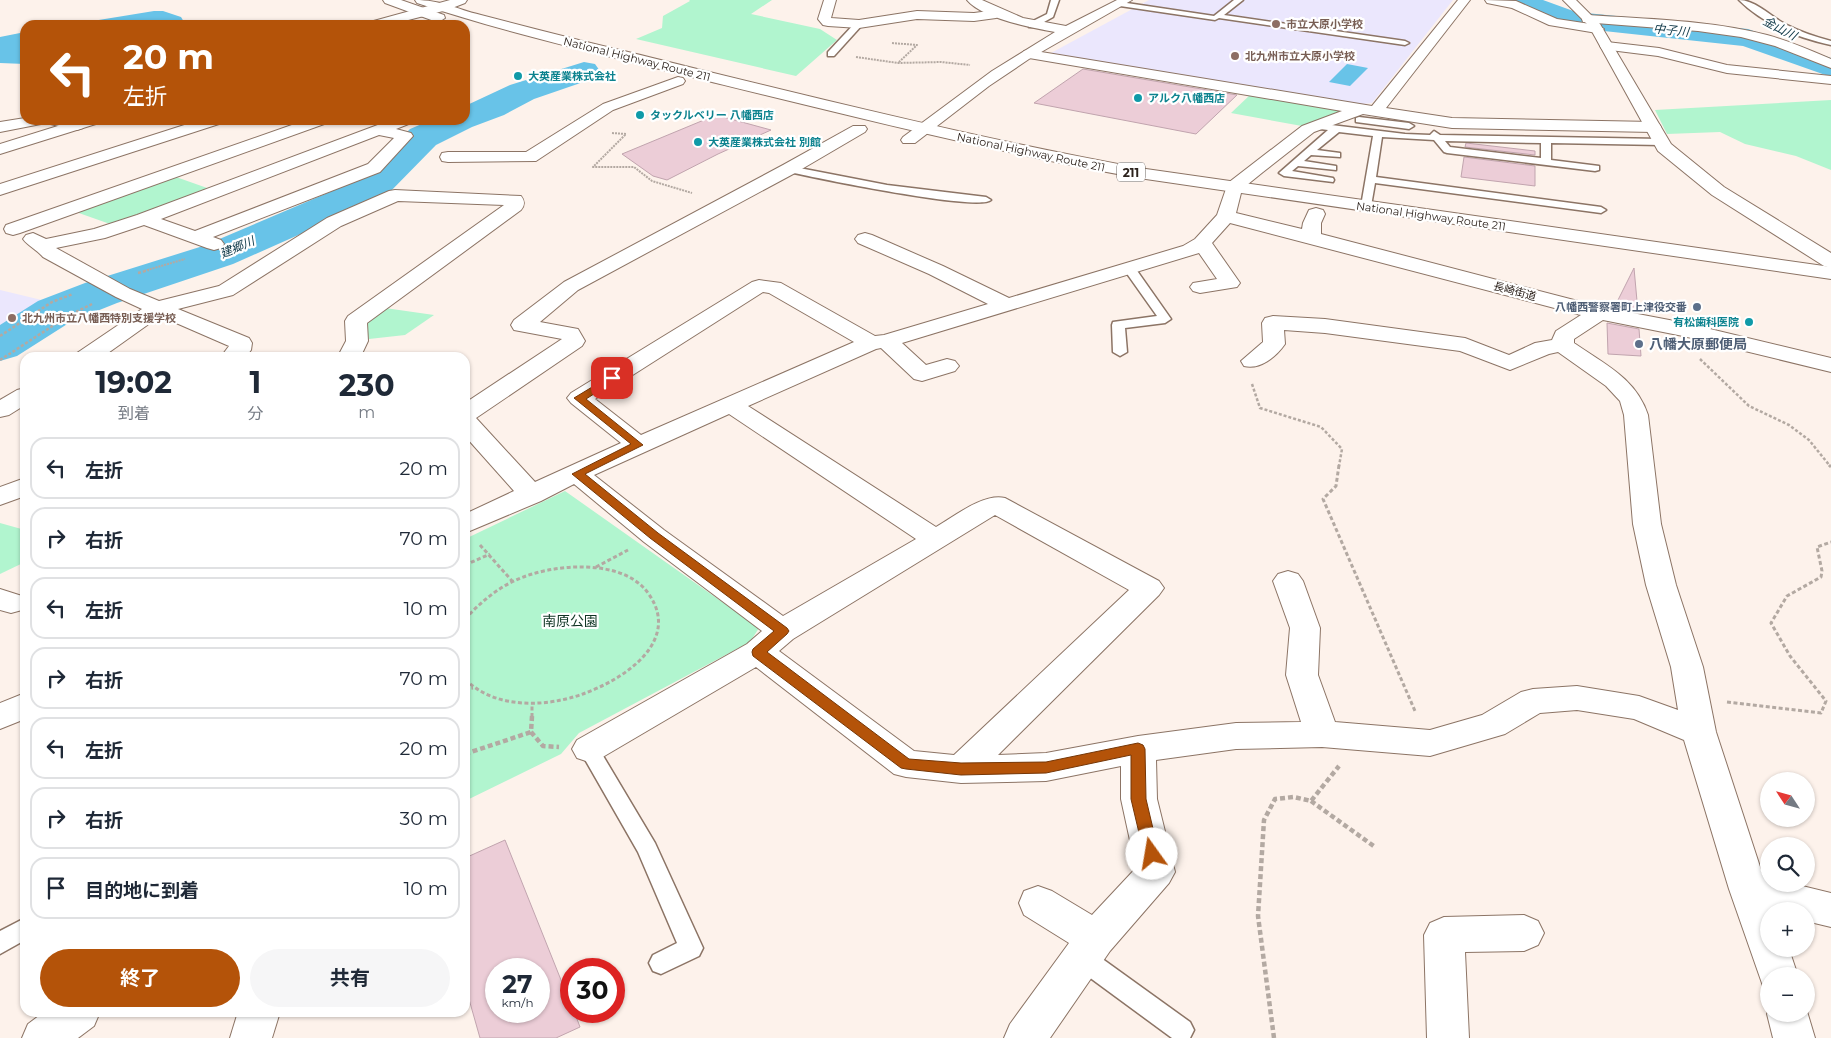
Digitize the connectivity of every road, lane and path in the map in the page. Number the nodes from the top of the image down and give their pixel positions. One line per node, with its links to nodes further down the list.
1 (389, 0): 13 (main road, National Highway Route 211 / 211)
2 (461, 0): 13 (main road)
3 (830, 0): 19 (main road)
4 (973, 0): 14 (main road)
5 (1055, 0): 21 (lane)
6 (1239, 0): 15 (lane)
7 (1464, 0): 38 (main road)
8 (1492, 0): 20 (main road)
9 (1525, 0): 12 (main road)
10 (1744, 0): 26 (lane)
11 (1123, 2): 15 (lane); 23 (main road)
12 (1573, 4): 20 (main road)
13 (428, 9): 16 (main road); 17 (main road); 18 (main road, National Highway Route 211 / 211); 49 (main road, National Highway Route 211 / 211)
14 (996, 14): 19 (main road); 21 (main road)
15 (1218, 16): 25 (lane)
16 (392, 20)
17 (409, 20)
18 (453, 20)
19 (859, 24): 29 (lane)
20 (1593, 24): 27 (main road); 34 (main road); 35 (main road)
21 (1032, 25): 23 (main road)
22 (470, 27): 37 (main road, National Highway Route 211 / 211)
23 (1067, 30): 30 (main road)
24 (892, 43): 33 (path)
25 (1405, 43)
26 (1831, 43)
27 (1607, 46): 36 (main road); 46 (main road)
28 (863, 52): 31 (path)
29 (831, 54): 31 (path)
30 (1029, 54): 38 (main road); 49 (main road)
31 (857, 57): 33 (path)
32 (977, 60): 33 (path)
33 (898, 63)
34 (1831, 64)
35 (1831, 73)
36 (1831, 80)
37 (678, 81): 47 (main road, National Highway Route 211 / 211); 62 (main road)
38 (1365, 114): 46 (main road); 50 (main road); 53 (lane)
39 (20, 124): 45 (main road)
40 (51, 125): 54 (main road)
41 (56, 125): 59 (main road)
42 (201, 125): 70 (main road)
43 (306, 125): 78 (main road)
44 (391, 125): 48 (main road)
45 (0, 127)
46 (1652, 127): 57 (main road)
47 (859, 129): 55 (main road, National Highway Route 211 / 211); 67 (main road)
48 (377, 130): 77 (main road); 77 (main road)
49 (926, 130): 55 (main road); 72 (main road, National Highway Route 211 / 211)
50 (1324, 132): 52 (lane); 58 (lane); 60 (lane); 72 (main road)
51 (608, 133): 73 (path)
52 (1378, 134): 53 (lane); 68 (lane)
53 (1437, 138): 56 (lane); 63 (lane)
54 (0, 140)
55 (909, 140): 72 (main road, National Highway Route 211 / 211)
56 (1546, 140): 57 (lane); 63 (lane)
57 (1661, 142): 83 (main road)
58 (1338, 144)
59 (0, 149)
60 (1309, 152): 61 (lane); 64 (lane)
61 (1336, 155)
62 (448, 157)
63 (1546, 162): 66 (lane)
64 (1296, 163): 65 (lane); 69 (lane)
65 (1332, 168)
66 (1595, 168)
67 (788, 169): 71 (lane); 73 (main road)
68 (1370, 179): 74 (lane); 75 (lane)
69 (1329, 180)
70 (0, 190)
71 (986, 200)
72 (1230, 202): 74 (main road, National Highway Route 211 / 211); 76 (main road, National Highway Route 211 / 211); 79 (main road, 長崎街道); 81 (main road)
73 (726, 203): 109 (main road)
74 (1366, 206): 85 (main road, National Highway Route 211 / 211)
75 (1601, 210)
76 (1316, 214): 79 (main road); 88 (main road, National Highway Route 211 / 211)
77 (144, 219): 82 (main road)
78 (6, 226): 82 (main road)
79 (1311, 237): 91 (main road, 長崎街道)
80 (866, 239): 89 (main road)
81 (1202, 243): 84 (main road); 87 (main road)
82 (43, 245): 86 (main road)
83 (1831, 262)
84 (1129, 268): 89 (main road); 99 (lane)
85 (1831, 273)
86 (114, 288): 90 (main road); 93 (path); 100 (path)
87 (1200, 288)
88 (1831, 288)
89 (1005, 304): 94 (main road)
90 (159, 307): 96 (main road); 97 (main road); 98 (main road)
91 (1599, 313): 92 (main road, 長崎街道); 95 (main road)
92 (1685, 330): 102 (main road, 長崎街道); 112 (path)
93 (0, 336)
94 (878, 342): 104 (main road); 107 (main road); 111 (main road)
95 (1562, 346): 101 (main road); 131 (main road)
96 (95, 352)
97 (238, 352)
98 (351, 352)
99 (1120, 352)
100 (0, 360)
101 (1252, 360): 137 (path)
102 (1831, 365)
103 (947, 366): 104 (main road)
104 (922, 374): 105 (main road)
105 (899, 383)
106 (20, 398): 108 (main road)
107 (731, 405): 111 (main road); 118 (main road)
108 (0, 410)
109 (470, 411)
110 (470, 427): 115 (main road)
111 (638, 445): 113 (main road)
112 (1831, 467)
113 (577, 474): 115 (main road); 126 (main road)
114 (20, 488): 116 (main road)
115 (532, 495): 117 (main road)
116 (0, 497)
117 (470, 522)
118 (935, 538): 126 (main road); 141 (main road)
119 (478, 542): 121 (path)
120 (1831, 542): 131 (path)
121 (490, 554): 122 (path); 124 (path)
122 (470, 564)
123 (1288, 581): 135 (main road)
124 (513, 582): 125 (path); 132 (path)
125 (470, 613)
126 (782, 631): 127 (main road)
127 (758, 652): 138 (main road); 141 (main road)
128 (470, 685): 130 (path)
129 (470, 688): 130 (path)
130 (473, 688): 132 (path)
131 (1692, 697): 134 (main road)
132 (532, 704): 133 (path)
133 (531, 732): 138 (path); 140 (path)
134 (1698, 732): 137 (main road); 144 (main road)
135 (1322, 734): 136 (main road); 139 (main road)
136 (1362, 737): 137 (main road); 142 (path)
137 (1430, 743)
138 (589, 749): 152 (lane)
139 (1138, 749): 141 (main road); 151 (main road)
140 (470, 752)
141 (961, 769)
142 (1311, 801): 143 (path); 160 (path)
143 (1375, 847)
144 (1748, 889): 146 (main road); 147 (main road)
145 (1038, 903): 151 (main road)
146 (1831, 910)
147 (1760, 923)
148 (20, 931): 150 (lane)
149 (1524, 933): 161 (main road)
150 (0, 944)
151 (1089, 948): 156 (lane); 159 (main road)
152 (660, 963)
153 (72, 1017): 157 (main road)
154 (257, 1017): 158 (main road)
155 (1790, 1022): 162 (main road)
156 (1181, 1030)
157 (43, 1038)
158 (251, 1038)
159 (1025, 1038)
160 (1274, 1038)
161 (1448, 1038)
162 (1794, 1038)

